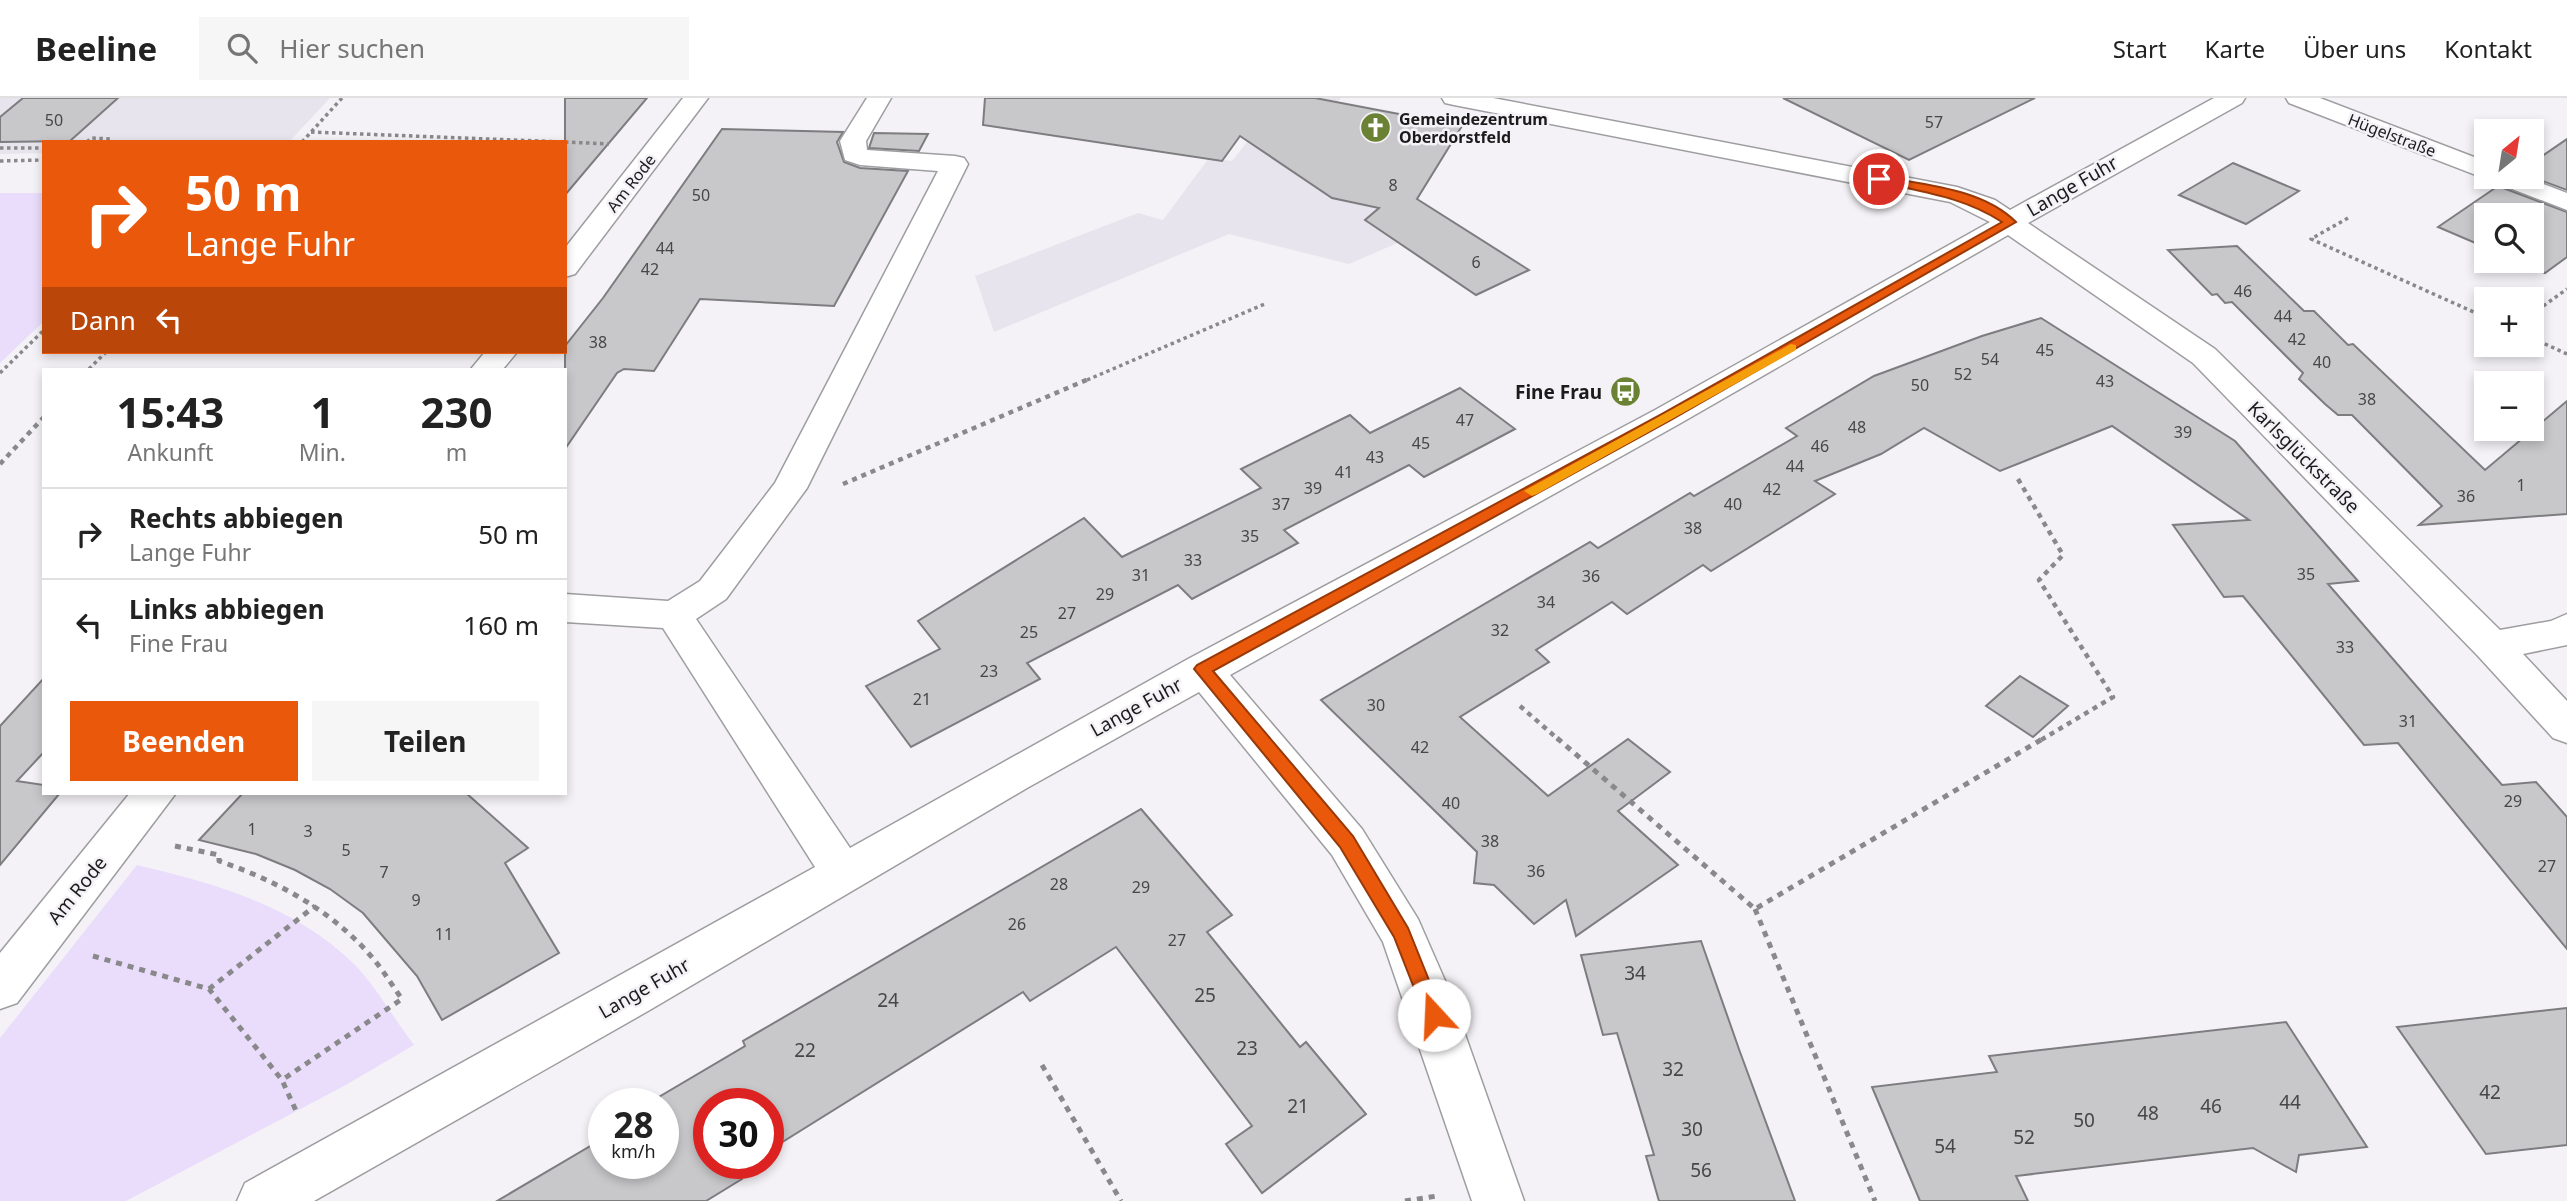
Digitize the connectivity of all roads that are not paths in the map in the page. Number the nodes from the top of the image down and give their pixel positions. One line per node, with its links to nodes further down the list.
1 (696, 98): 10 (street, Am Rode)
2 (878, 98): 14 (street)
3 (1454, 98): 9 (street)
4 (2233, 98): 9 (street, Lange Fuhr)
5 (2298, 98): 6 (street, Hügelstraße)
6 (2474, 166)
7 (2533, 189): 8 (street)
8 (2567, 202)
9 (2010, 222): 16 (street, Karlsglückstraße); 17 (street, Lange Fuhr)
10 (567, 265)
11 (499, 354): 12 (street)
12 (488, 368)
13 (567, 608): 14 (street)
14 (674, 615): 20 (street)
15 (2567, 628): 16 (street)
16 (2492, 646): 18 (street, Karlsglückstraße)
17 (1202, 669): 20 (street, Lange Fuhr); 23 (street)
18 (2567, 727)
19 (153, 795): 21 (street, Am Rode)
20 (843, 874): 22 (street, Lange Fuhr)
21 (0, 988)
22 (263, 1201)
23 (1498, 1201)

